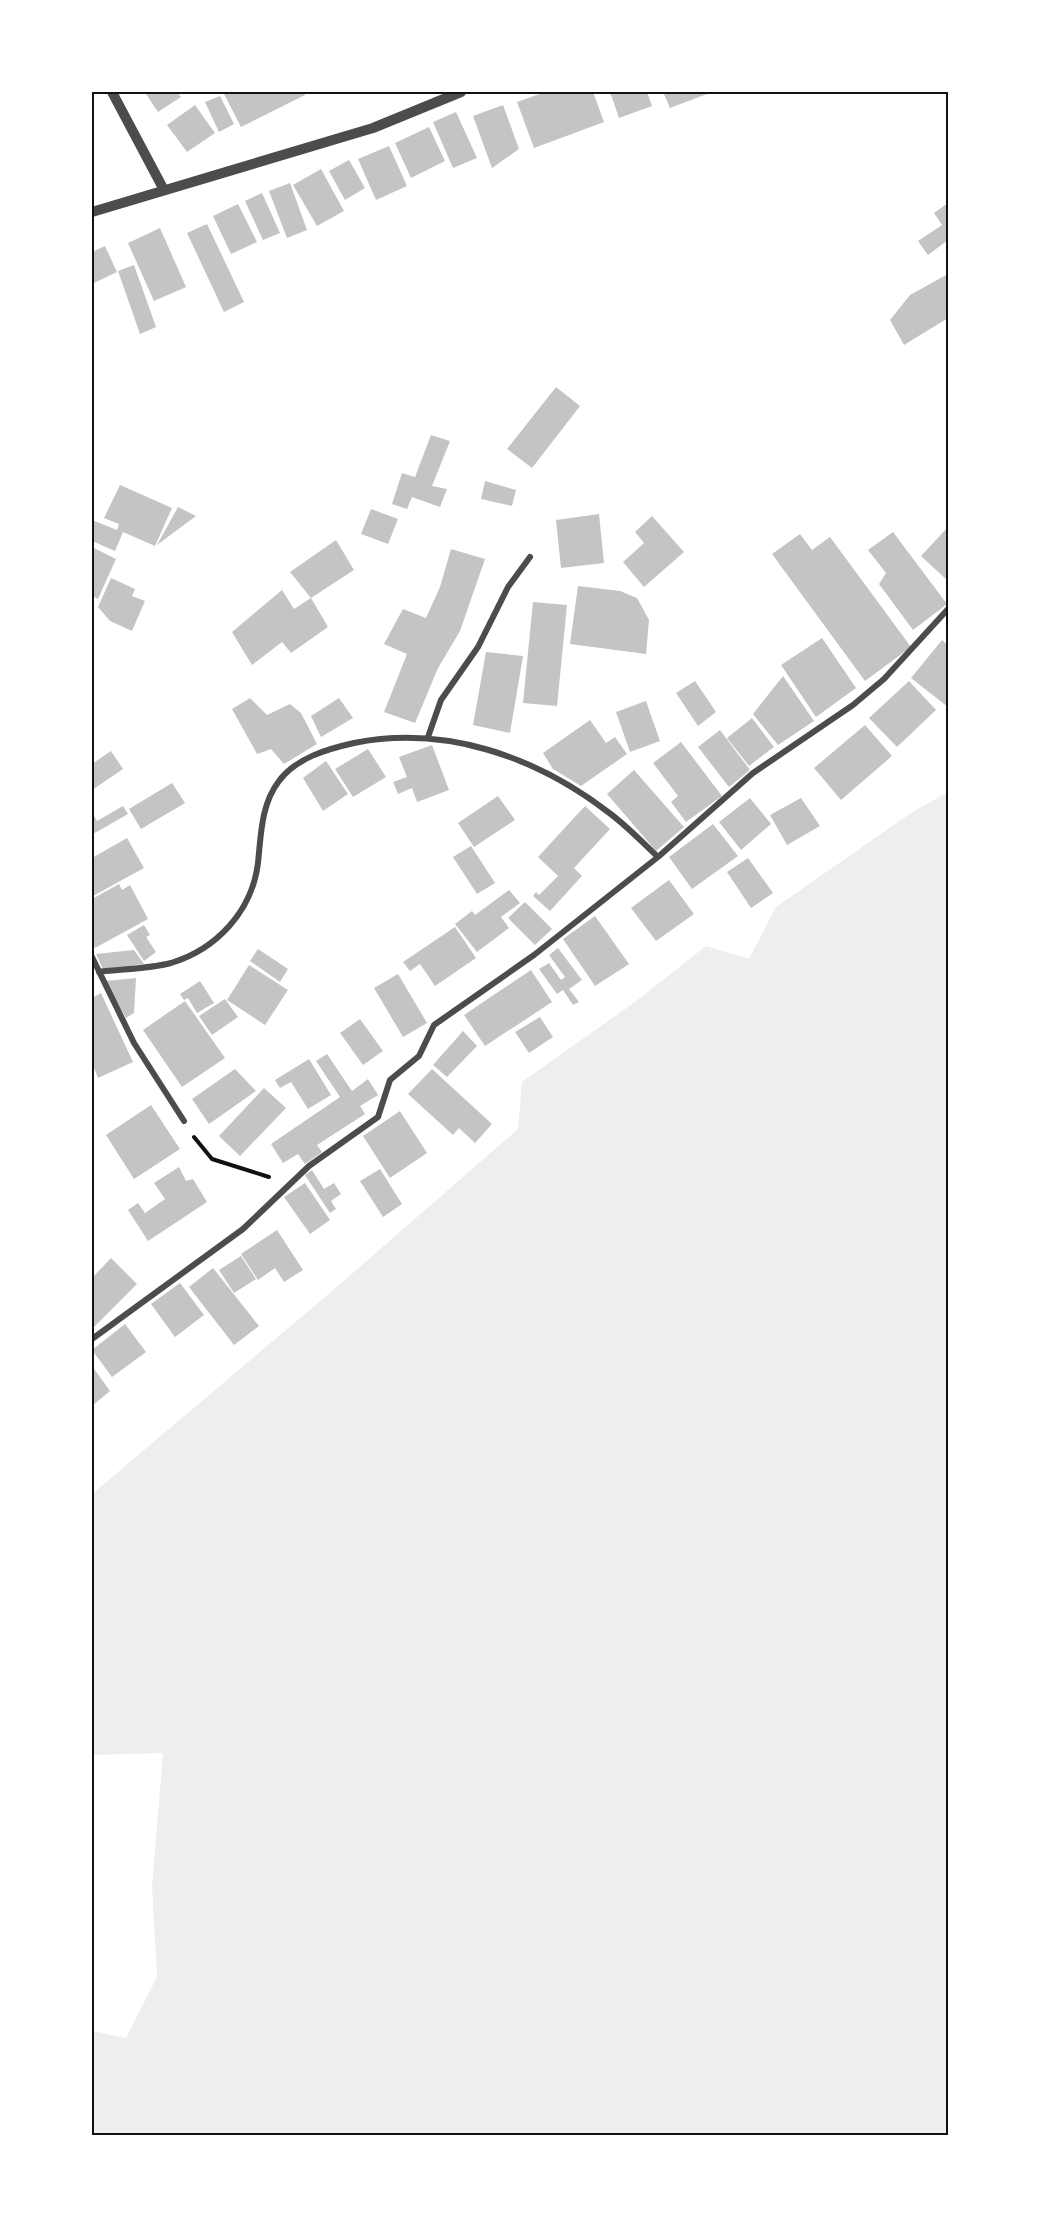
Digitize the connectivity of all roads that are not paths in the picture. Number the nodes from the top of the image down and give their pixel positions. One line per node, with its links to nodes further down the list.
1 (112, 92): 3 (street)
2 (461, 92): 3 (street)
3 (164, 189): 4 (street)
4 (92, 212)
5 (530, 557): 7 (street)
6 (948, 609): 8 (street)
7 (428, 737): 8 (street); 10 (street)
8 (658, 857): 12 (street)
9 (92, 957): 10 (street)
10 (99, 972): 11 (street)
11 (184, 1121)
12 (92, 1339)

